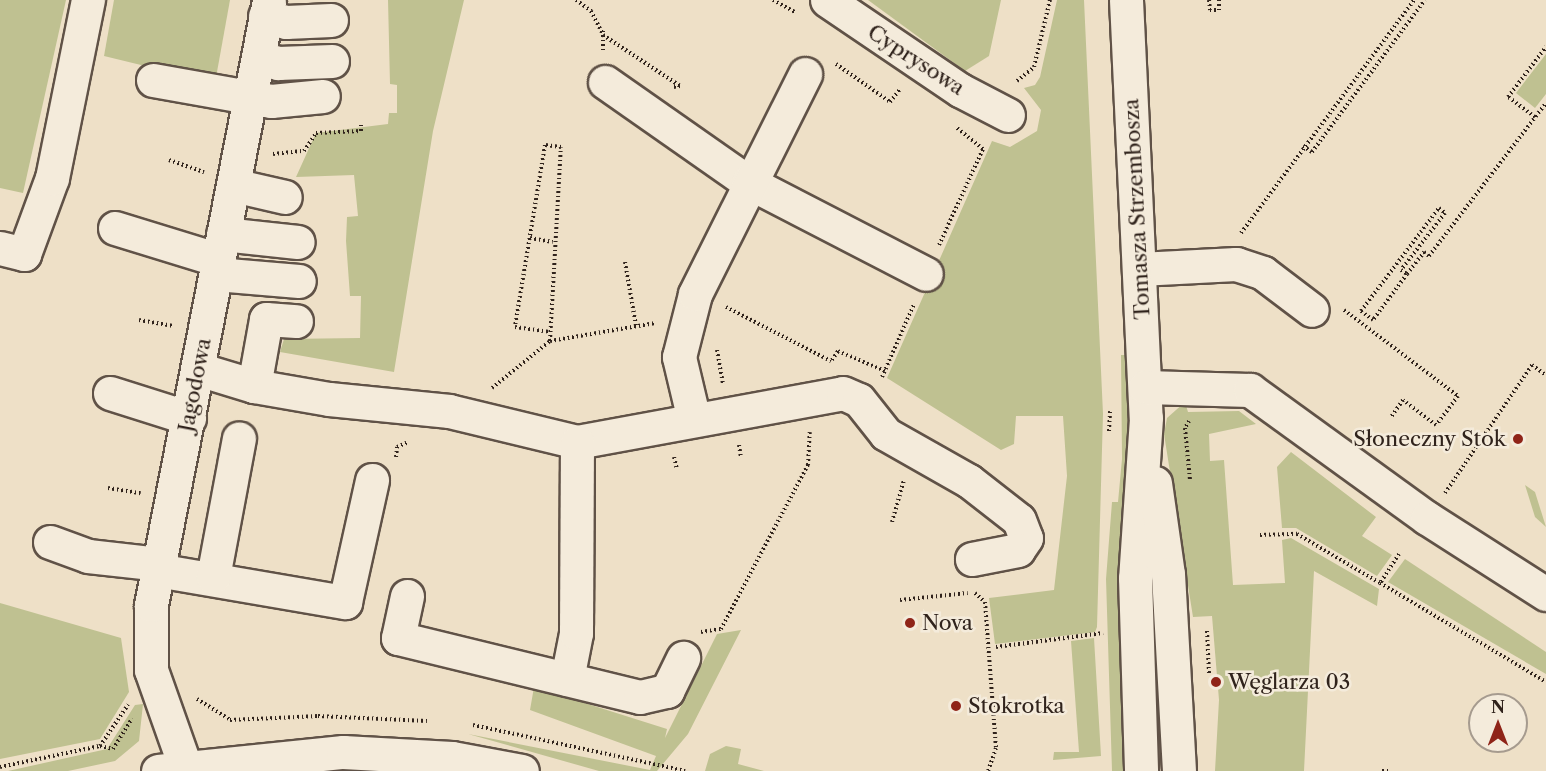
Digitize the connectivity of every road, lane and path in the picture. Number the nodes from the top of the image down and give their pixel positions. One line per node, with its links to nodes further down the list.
1 (88, 0): 40 (street)
2 (773, 0): 10 (path)
3 (1050, 0): 26 (path)
4 (1126, 0): 43 (street, Tomasza Strzembosza)
5 (1209, 0): 6 (path)
6 (1219, 0)
7 (1414, 0): 13 (path)
8 (1425, 0): 14 (path)
9 (267, 8): 11 (street); 16 (street, Jagodowa)
10 (816, 9): 26 (street, Cyprysowa)
11 (331, 20)
12 (603, 28): 21 (path)
13 (1392, 28): 14 (path); 31 (path)
14 (1400, 34): 31 (path)
15 (1546, 47): 28 (path)
16 (258, 57): 17 (street); 24 (street, Jagodowa)
17 (332, 61)
18 (805, 74): 22 (path); 33 (street)
19 (153, 80): 24 (street)
20 (891, 81): 22 (path)
21 (605, 82): 33 (street)
22 (901, 88): 23 (path)
23 (909, 94)
24 (250, 96): 25 (street); 34 (street, Jagodowa)
25 (322, 96)
26 (1007, 99)
27 (1546, 103): 28 (path)
28 (1535, 117): 45 (path)
29 (950, 123): 44 (path)
30 (361, 125): 34 (path)
31 (1303, 146): 35 (path)
32 (169, 160): 34 (path)
33 (748, 182): 44 (street); 67 (street)
34 (244, 187): 41 (street, Jagodowa)
35 (1260, 205)
36 (115, 228): 41 (street)
37 (530, 237): 39 (path); 39 (path); 54 (path)
38 (298, 242): 41 (street)
39 (553, 242): 54 (path)
40 (0, 248)
41 (219, 256): 46 (street); 57 (street, Jagodowa)
42 (625, 262): 52 (path)
43 (1139, 269): 47 (street); 65 (street, Tomasza Strzembosza)
44 (926, 274): 63 (path)
45 (1407, 274): 45 (path)
46 (299, 281)
47 (1326, 308): 69 (path)
48 (719, 313): 58 (path)
49 (140, 320): 53 (path)
50 (296, 321): 60 (street)
51 (664, 321): 52 (path)
52 (636, 326): 55 (path)
53 (176, 327)
54 (550, 332): 55 (path)
55 (550, 341): 62 (path)
56 (716, 344): 67 (path)
57 (198, 369): 60 (street); 70 (street, Jagodowa)
58 (835, 369)
59 (1546, 375): 79 (path)
60 (254, 386): 73 (street)
61 (110, 393): 70 (street)
62 (486, 393)
63 (868, 394): 64 (street); 83 (street)
64 (809, 399): 67 (street); 94 (path)
65 (1145, 403): 79 (street); 104 (street, Tomasza Strzembosza); 105 (street, Tomasza Strzembosza)
66 (1110, 407): 74 (path)
67 (692, 411): 73 (street)
68 (1194, 414): 76 (path)
69 (1391, 417)
70 (189, 418): 84 (street, Jagodowa)
71 (239, 438): 85 (street)
72 (417, 438): 75 (path)
73 (577, 442): 95 (street)
74 (1108, 444)
75 (383, 473): 85 (street)
76 (1191, 485)
77 (108, 488): 78 (path)
78 (144, 494)
79 (1427, 518): 87 (street)
80 (1260, 535): 86 (path)
81 (51, 542): 84 (street)
82 (1400, 554): 86 (path)
83 (972, 560)
84 (158, 567): 85 (street); 101 (street, Jagodowa)
85 (213, 577)
86 (1380, 583): 96 (path)
87 (1546, 594)
88 (407, 596): 95 (street)
89 (900, 600): 103 (path)
90 (1103, 633): 91 (path)
91 (1030, 643): 92 (path); 93 (path)
92 (996, 647)
93 (1031, 651)
94 (683, 658): 95 (street)
95 (567, 679)
96 (1546, 682)
97 (137, 707): 99 (path)
98 (134, 715): 99 (path)
99 (100, 746): 100 (path)
100 (0, 767)
101 (171, 769): 102 (street)
102 (522, 771)
103 (988, 771)
104 (1141, 771)
105 (1179, 771)
106 (1382, 771): 107 (path)
107 (1389, 771)

